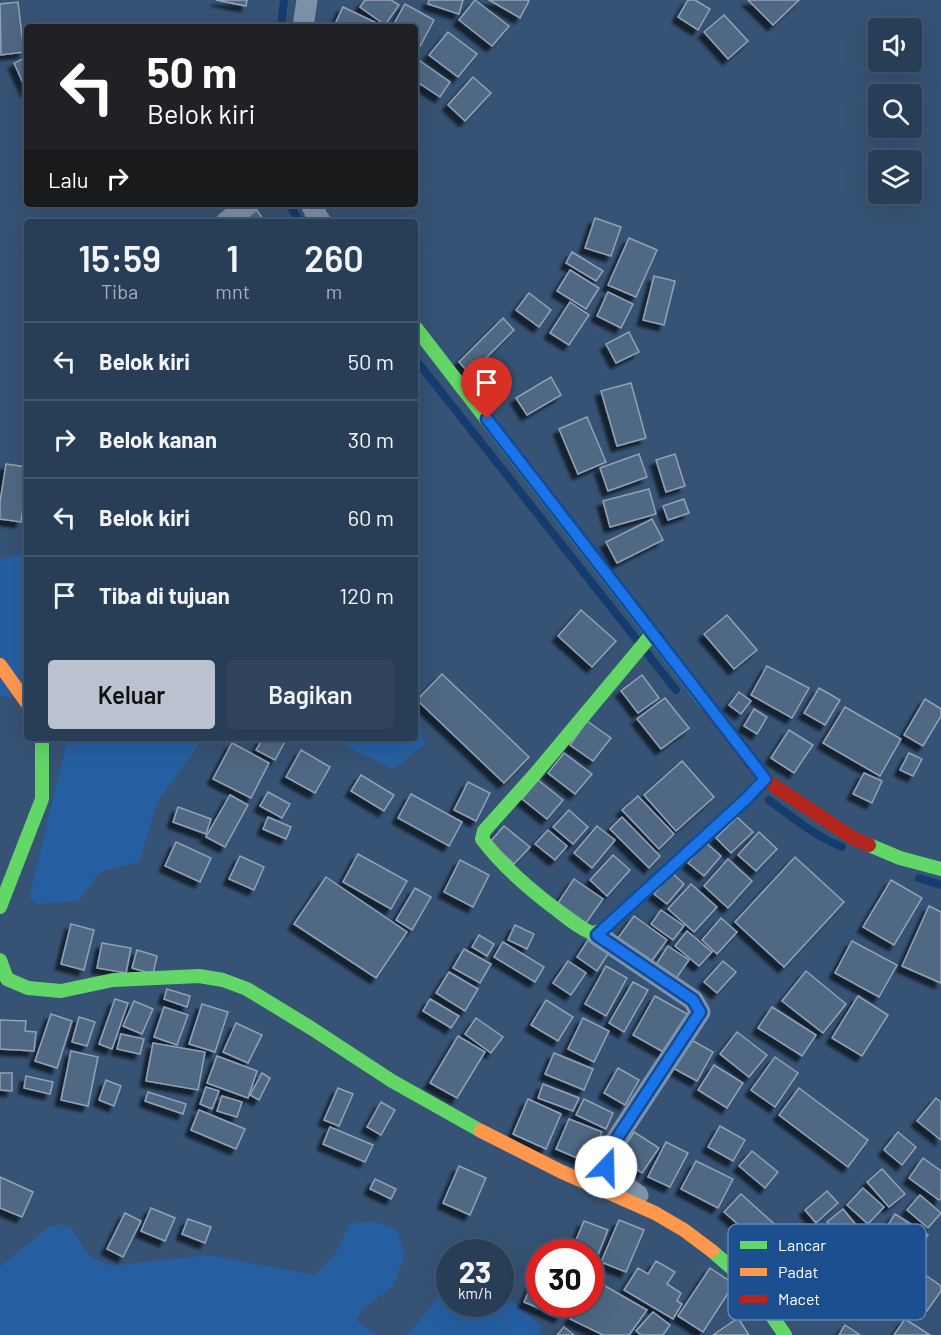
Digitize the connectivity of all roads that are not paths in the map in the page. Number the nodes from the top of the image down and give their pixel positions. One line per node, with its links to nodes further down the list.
1 (307, 0): 2 (street)
2 (303, 24)
3 (245, 207): 4 (street)
4 (230, 219)
5 (418, 331): 6 (street)
6 (648, 638): 10 (street); 13 (street)
7 (0, 665): 8 (street)
8 (24, 699)
9 (43, 741): 12 (street)
10 (762, 782): 11 (street); 13 (street)
11 (941, 869)
12 (0, 907)
13 (597, 935): 15 (street)
14 (0, 960): 15 (street)
15 (655, 1213): 16 (street)
16 (728, 1265)
17 (774, 1320): 18 (street)
18 (785, 1335)

